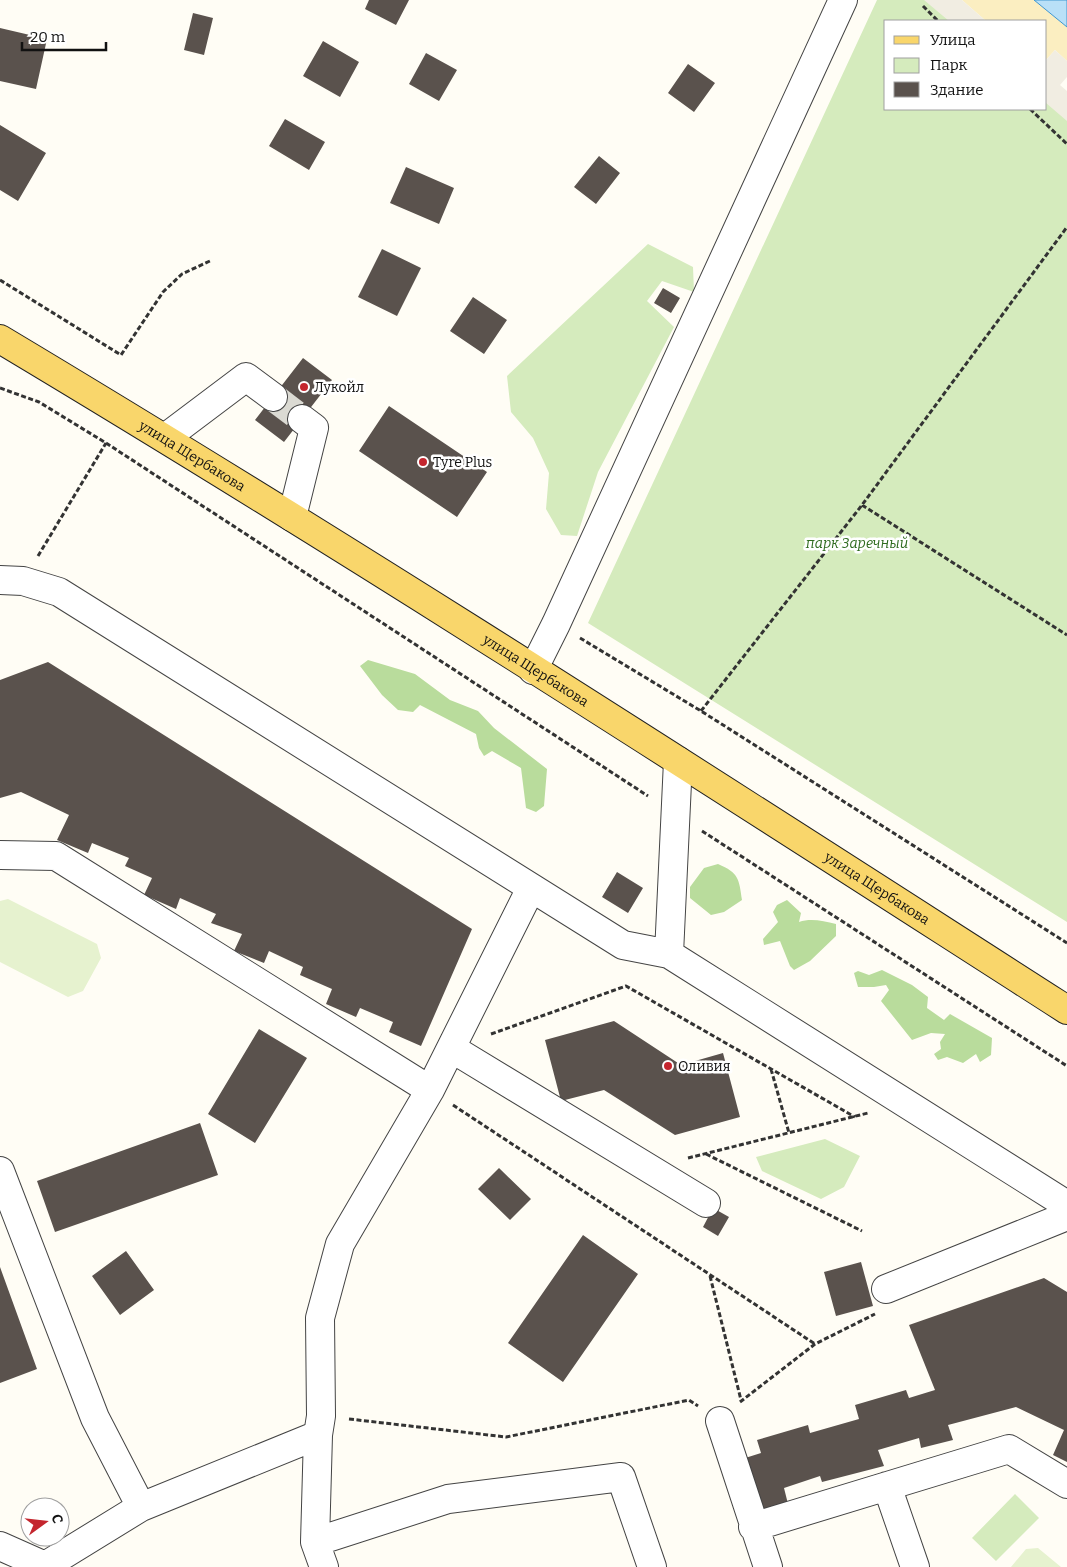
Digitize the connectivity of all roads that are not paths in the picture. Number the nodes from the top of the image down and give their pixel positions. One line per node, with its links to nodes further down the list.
1 (843, 0): 8 (street)
2 (0, 339): 5 (main road, улица Щербакова)
3 (273, 397): 5 (street)
4 (302, 419): 6 (street)
5 (165, 438): 6 (main road, улица Щербакова)
6 (292, 517): 8 (main road, улица Щербакова)
7 (12, 580): 11 (street)
8 (533, 670): 9 (main road, улица Щербакова)
9 (678, 761): 12 (street); 13 (main road, улица Щербакова)
10 (0, 854): 15 (street)
11 (531, 888): 12 (street); 14 (street)
12 (669, 954): 18 (street)
13 (1067, 1010)
14 (451, 1048): 15 (street); 17 (street)
15 (430, 1090): 22 (street)
16 (0, 1171): 25 (street)
17 (706, 1203)
18 (1067, 1205)
19 (1067, 1216): 20 (street)
20 (886, 1289)
21 (720, 1421): 26 (street)
22 (319, 1425): 25 (street); 27 (street)
23 (1067, 1484): 24 (street)
24 (887, 1486): 26 (street); 33 (street)
25 (141, 1507): 29 (street)
26 (753, 1527): 32 (street)
27 (315, 1542): 30 (street); 31 (street)
28 (0, 1546): 29 (street)
29 (44, 1566)
30 (324, 1567)
31 (652, 1567)
32 (768, 1567)
33 (915, 1567)

